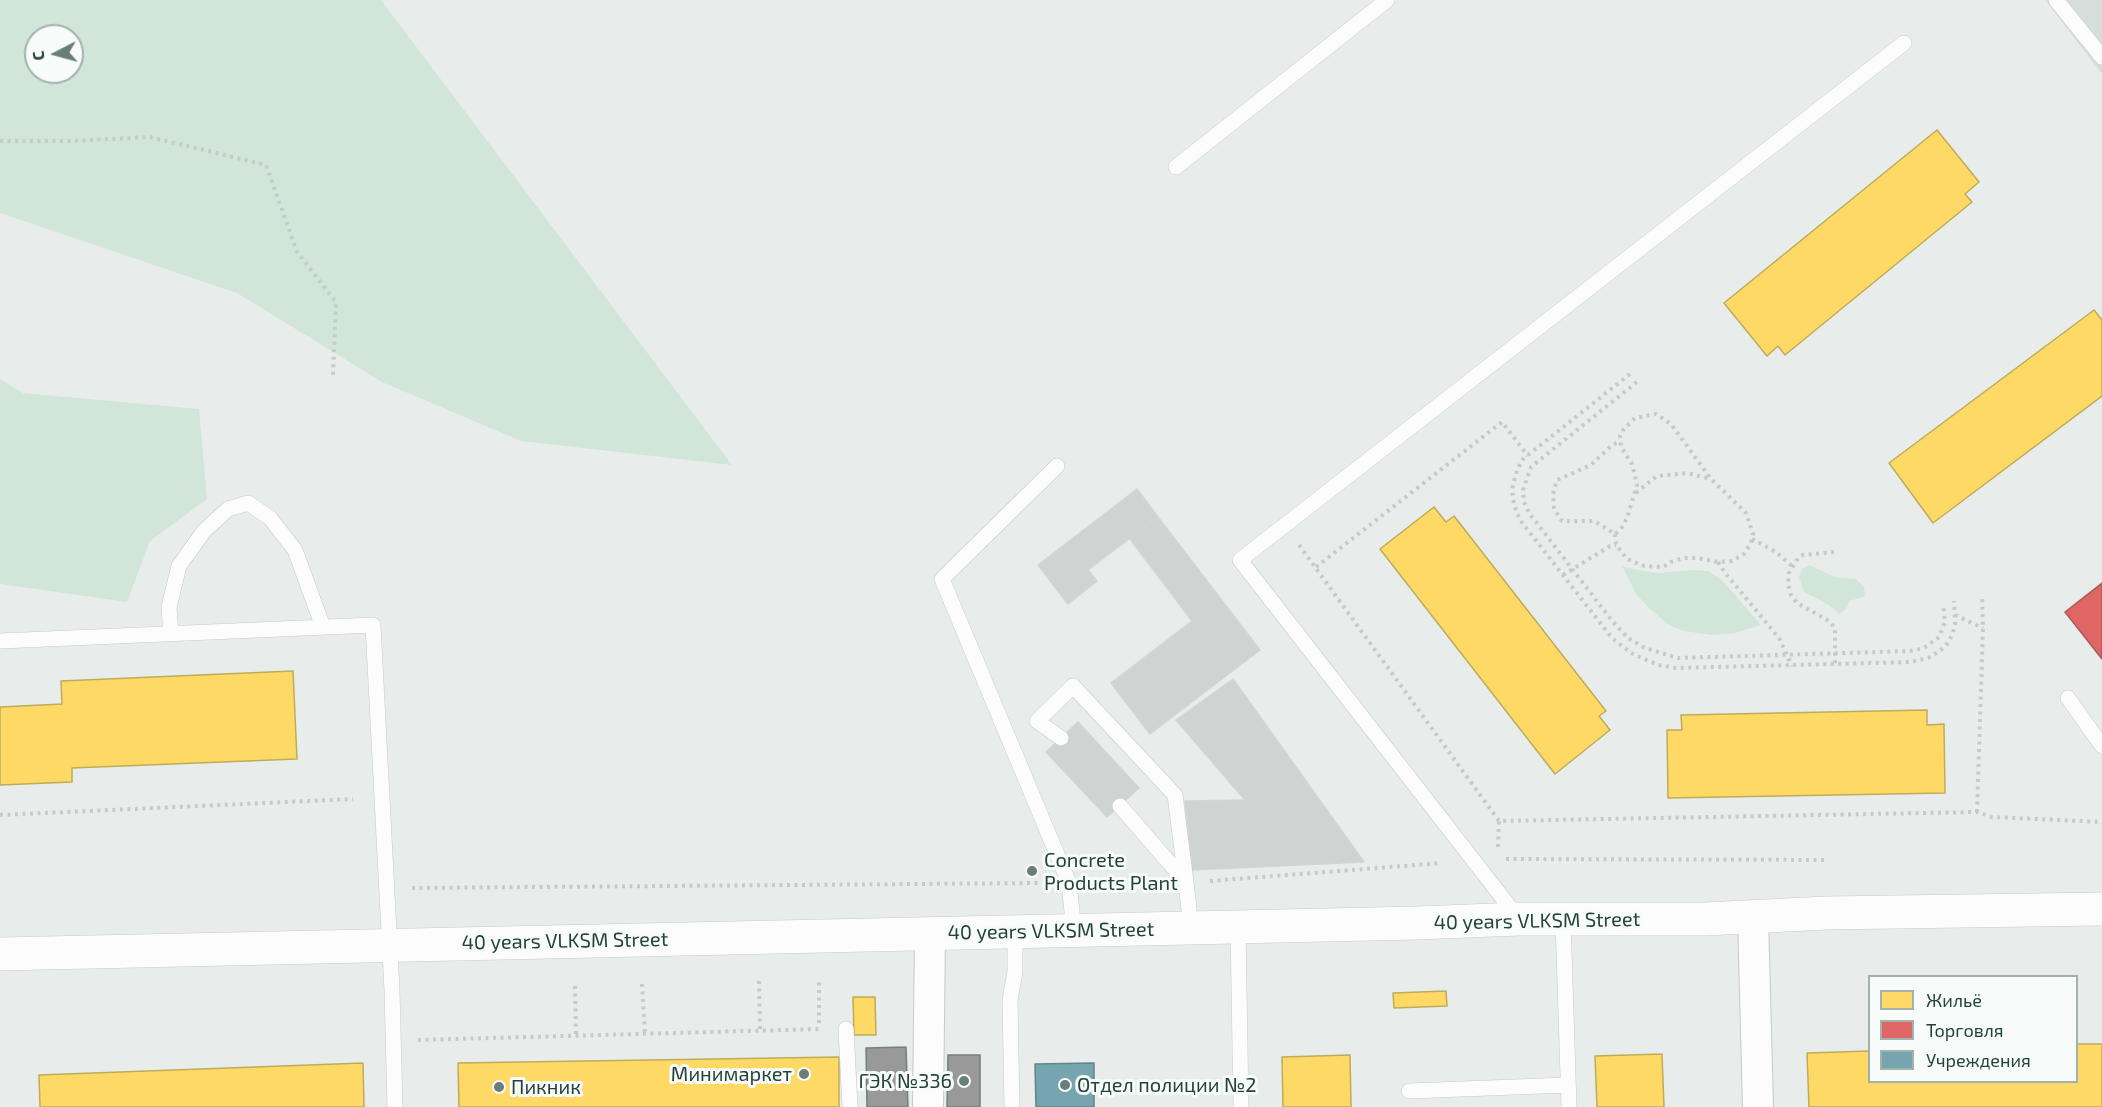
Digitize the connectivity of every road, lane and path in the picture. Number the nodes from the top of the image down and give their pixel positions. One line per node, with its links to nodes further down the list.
1 (1387, 0): 6 (lane)
2 (2056, 0): 4 (lane)
3 (1904, 43): 15 (lane)
4 (2102, 57)
5 (0, 141): 8 (path)
6 (1176, 168)
7 (1630, 374): 11 (path)
8 (333, 375)
9 (1637, 382): 23 (path)
10 (1619, 442): 13 (path); 14 (path); 16 (path)
11 (1528, 456): 22 (path); 24 (path)
12 (1058, 466): 54 (lane)
13 (1712, 479): 14 (path); 17 (path)
14 (1635, 494): 16 (path)
15 (1284, 526): 22 (path); 50 (lane)
16 (1615, 534): 18 (path)
17 (1752, 539): 20 (path); 21 (path)
18 (1616, 545): 20 (path); 23 (path)
19 (1834, 552): 21 (path)
20 (1718, 562): 34 (path)
21 (1792, 566): 33 (path)
22 (1316, 567): 44 (path)
23 (1572, 570): 24 (path); 34 (path)
24 (1563, 575): 36 (path)
25 (1982, 596): 30 (path)
26 (1954, 601): 28 (path)
27 (1943, 604): 33 (path)
28 (1955, 615): 30 (path); 35 (path)
29 (323, 627): 31 (lane); 31 (lane); 57 (lane)
30 (1983, 628): 42 (path)
31 (171, 634): 32 (lane)
32 (0, 641)
33 (1835, 654): 34 (path); 35 (path)
34 (1787, 655): 36 (path)
35 (1835, 664): 36 (path)
36 (1792, 666)
37 (2068, 698): 39 (lane)
38 (1061, 738): 47 (lane)
39 (2102, 746)
40 (353, 799): 43 (path)
41 (1120, 806): 47 (lane)
42 (1977, 812): 44 (path); 45 (path)
43 (0, 815)
44 (1499, 821): 46 (path)
45 (2102, 822)
46 (1497, 850)
47 (1186, 882): 53 (lane)
48 (2102, 909): 49 (main road, 40 years VLKSM Street)
49 (1753, 916): 51 (main road, 40 years VLKSM Street); 77 (street)
50 (1519, 919): 51 (main road, 40 years VLKSM Street); 52 (main road, 40 years VLKSM Street)
51 (1563, 919): 69 (lane)
52 (1238, 926): 53 (main road, 40 years VLKSM Street); 75 (lane)
53 (1191, 928): 54 (main road, 40 years VLKSM Street)
54 (1074, 931): 55 (main road, 40 years VLKSM Street)
55 (1015, 932): 56 (main road, 40 years VLKSM Street); 74 (lane)
56 (930, 933): 57 (main road, 40 years VLKSM Street); 73 (street)
57 (390, 945): 58 (main road, 40 years VLKSM Street); 68 (lane)
58 (0, 954)
59 (819, 980): 63 (path)
60 (759, 981): 65 (path)
61 (642, 984): 66 (path)
62 (575, 986): 67 (path)
63 (819, 1029): 64 (path); 65 (path)
64 (846, 1029): 72 (lane)
65 (760, 1031): 66 (path)
66 (645, 1034): 67 (path)
67 (576, 1036): 68 (path)
68 (393, 1041): 71 (lane)
69 (1569, 1085): 70 (lane); 76 (lane)
70 (1409, 1090)
71 (395, 1107)
72 (850, 1107)
73 (928, 1107)
74 (1012, 1107)
75 (1241, 1107)
76 (1569, 1107)
77 (1758, 1107)

